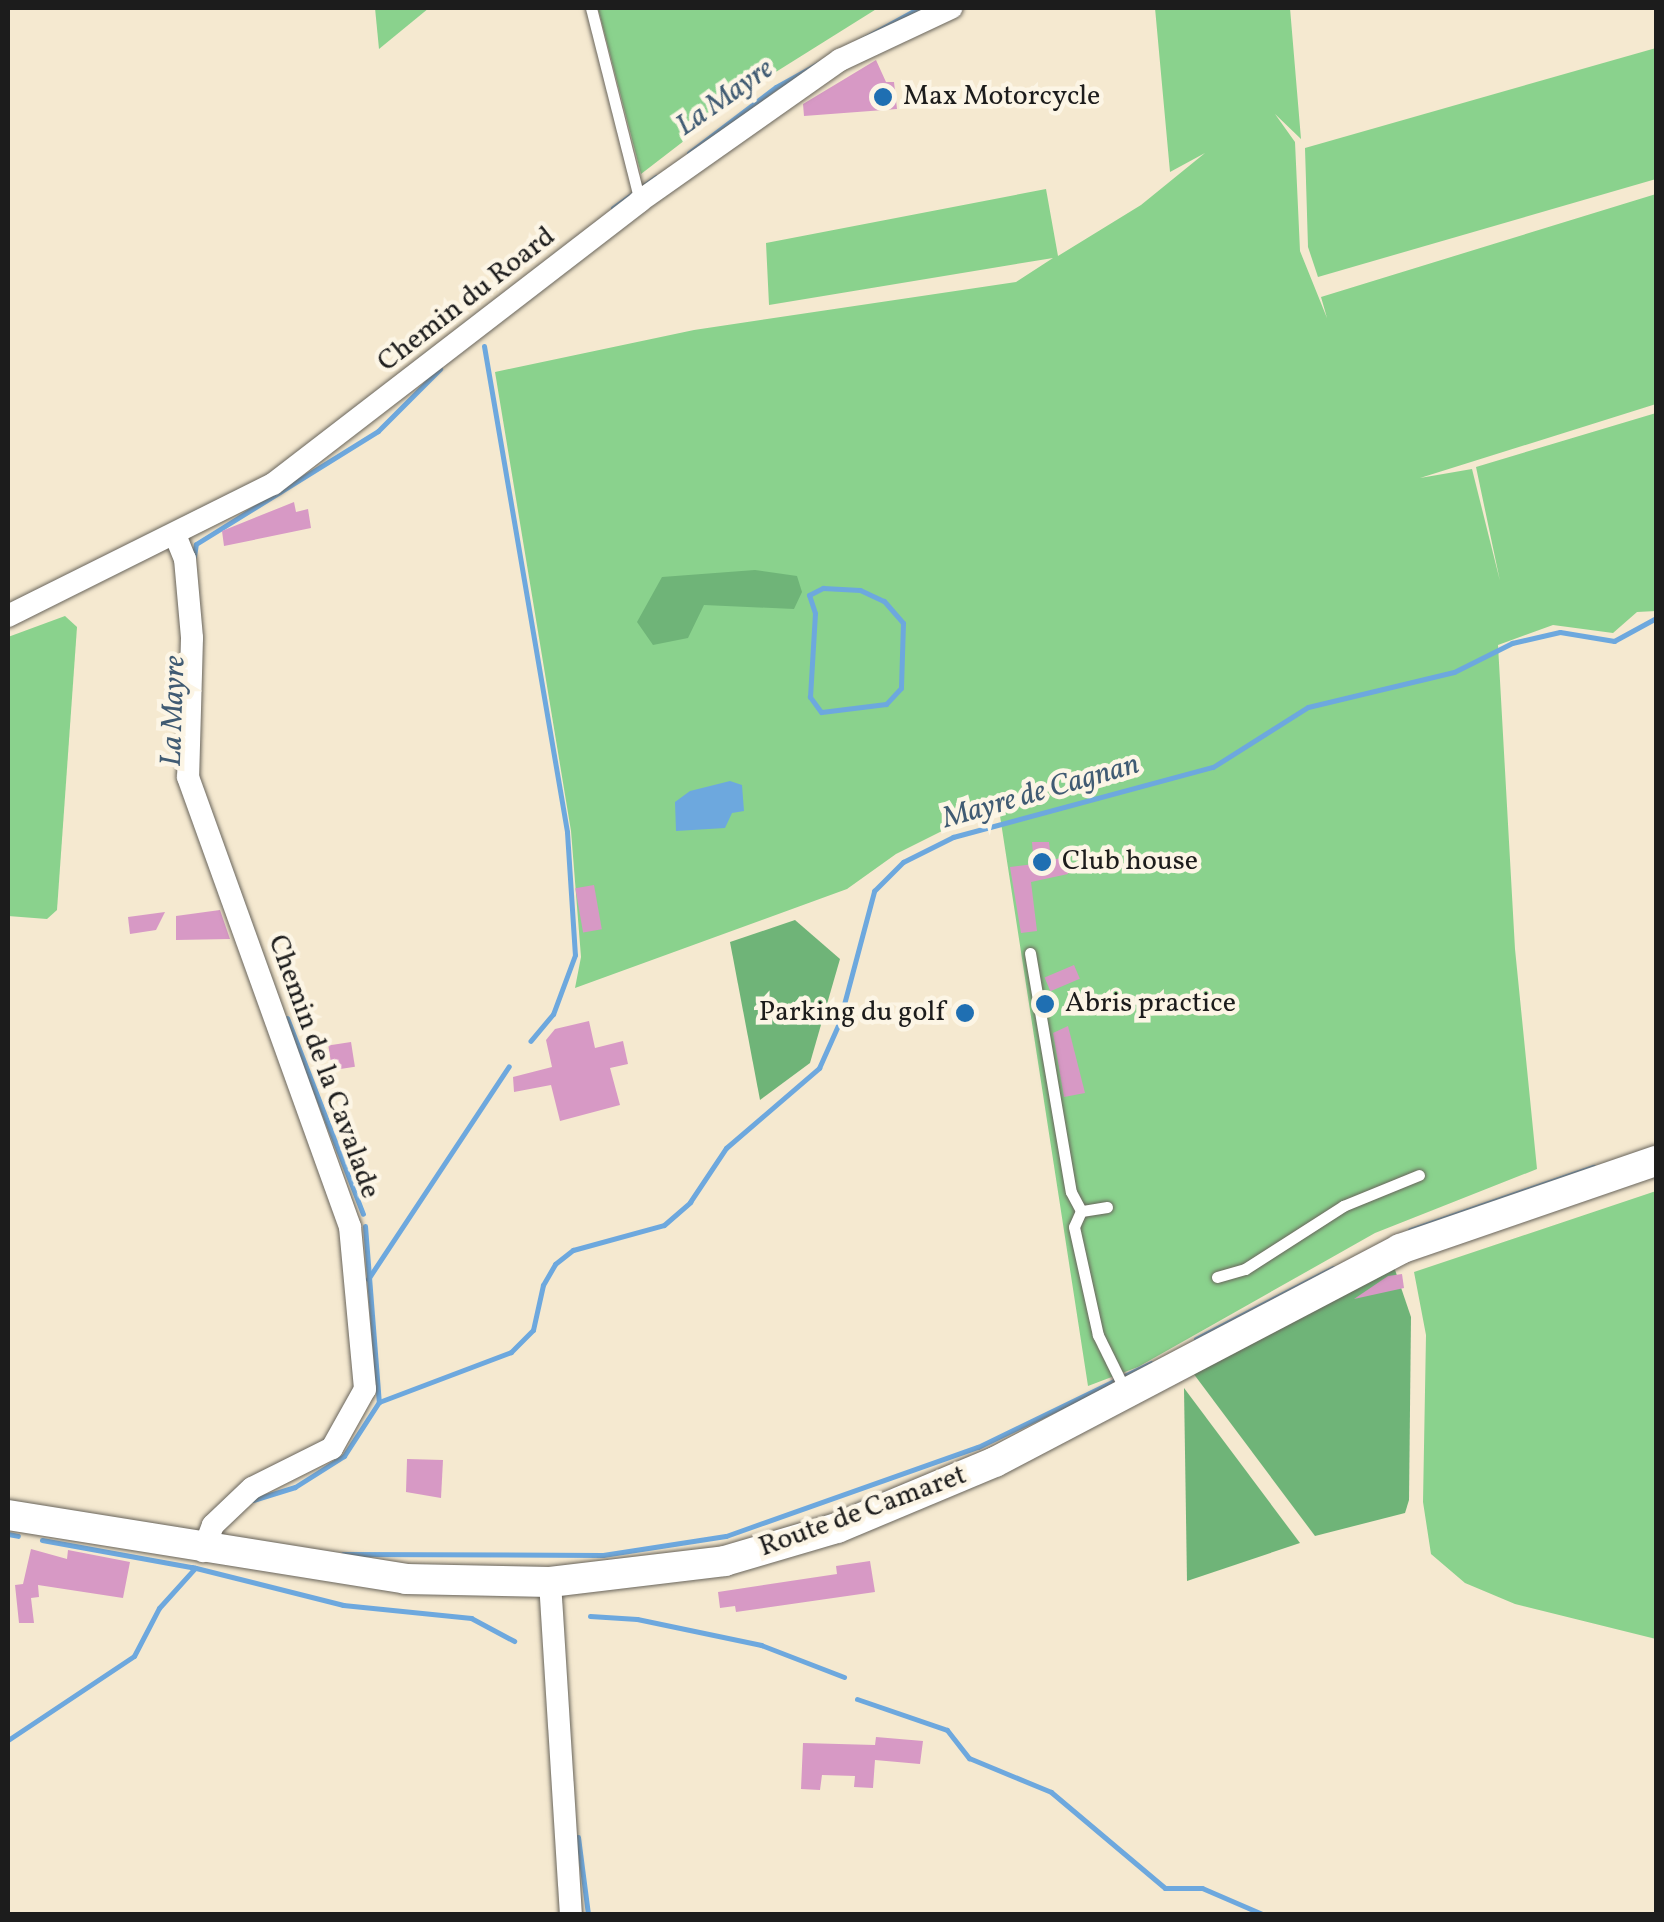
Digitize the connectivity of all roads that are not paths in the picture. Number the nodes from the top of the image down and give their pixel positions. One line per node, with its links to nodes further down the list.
1 (591, 8): 3 (lane)
2 (951, 8): 3 (street, Chemin du Roard)
3 (640, 201): 4 (street, Chemin du Roard)
4 (176, 537): 5 (street, Chemin du Roard); 14 (street, Chemin de la Cavalade)
5 (8, 616)
6 (1030, 953): 10 (lane)
7 (1656, 1160): 12 (main road, Route de Camaret)
8 (1418, 1175): 11 (lane)
9 (1107, 1207): 10 (lane)
10 (1081, 1211): 12 (lane)
11 (1217, 1276)
12 (1128, 1396): 15 (main road, Route de Camaret)
13 (8, 1516): 14 (main road, Route de Camaret)
14 (225, 1554): 15 (main road, Route de Camaret)
15 (550, 1582): 16 (street)
16 (570, 1914)

